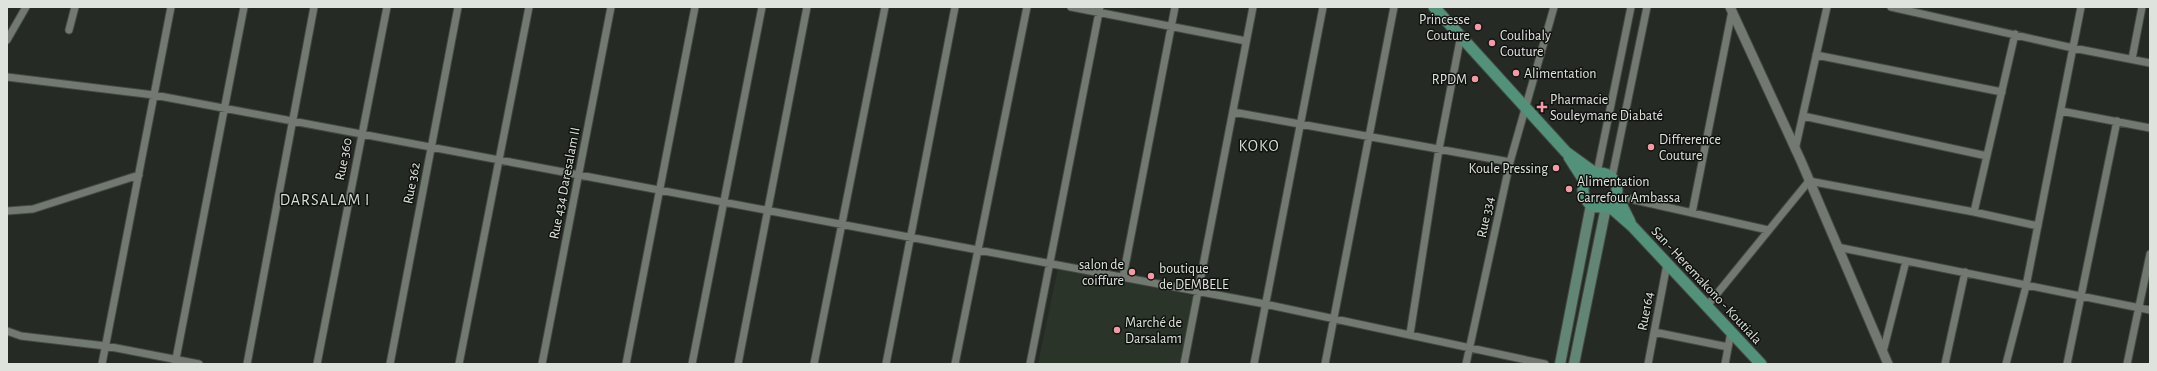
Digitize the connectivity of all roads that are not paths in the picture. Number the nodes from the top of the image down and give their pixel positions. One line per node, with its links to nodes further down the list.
1 (26, 7): 35 (street)
2 (75, 7): 32 (street)
3 (171, 7): 43 (street)
4 (244, 7): 44 (street)
5 (314, 7): 49 (street)
6 (387, 7): 53 (street, Rue 360)
7 (458, 7): 55 (street, Rue 362)
8 (529, 7): 60 (street)
9 (611, 7): 64 (street, Rue 434 Daresalam II)
10 (695, 7): 68 (street)
11 (762, 7): 70 (street)
12 (807, 7): 73 (street)
13 (885, 7): 77 (street)
14 (955, 7): 81 (street)
15 (1027, 7): 83 (street)
16 (1071, 7): 30 (street)
17 (1175, 7): 31 (street)
18 (1253, 7): 36 (street)
19 (1323, 7): 51 (street)
20 (1394, 7): 54 (street)
21 (1434, 7): 34 (main road)
22 (1554, 7): 45 (street, Rue 334)
23 (1631, 7): 62 (street)
24 (1647, 7): 65 (street)
25 (1826, 7): 38 (street)
26 (1891, 7): 33 (street)
27 (2082, 7): 37 (street)
28 (2142, 7): 39 (street)
29 (1731, 9): 57 (street); 76 (street)
30 (1099, 10): 31 (street); 86 (street)
31 (1171, 26): 36 (street); 89 (street)
32 (69, 30)
33 (2015, 34): 37 (street); 42 (street)
34 (1460, 36): 45 (main road); 56 (street)
35 (7, 40)
36 (1246, 41): 47 (street)
37 (2073, 48): 39 (street); 46 (street)
38 (1816, 55): 42 (street); 48 (street)
39 (2132, 59): 40 (street)
40 (2150, 63)
41 (7, 77): 43 (street)
42 (2002, 92): 59 (street)
43 (154, 95): 44 (street); 63 (street)
44 (223, 108): 49 (street); 106 (street)
45 (1526, 110): 58 (main road); 61 (street, Rue 334)
46 (2061, 111): 50 (street); 79 (street)
47 (1233, 112): 51 (street); 91 (street)
48 (1803, 116): 57 (street); 59 (street)
49 (293, 121): 53 (street); 109 (street)
50 (2117, 121): 52 (street); 92 (street)
51 (1300, 124): 54 (street); 93 (street)
52 (2150, 128)
53 (361, 134): 55 (street); 110 (street, Rue 360)
54 (1369, 136): 56 (street); 97 (street)
55 (431, 147): 60 (street); 111 (street, Rue 362)
56 (1440, 148): 61 (street); 101 (street)
57 (1795, 150): 66 (street)
58 (1566, 152): 62 (main road); 67 (main road)
59 (1987, 156): 75 (street)
60 (499, 160): 64 (street); 112 (street)
61 (1510, 162): 103 (street, Rue 334)
62 (1596, 173): 65 (main road); 67 (main road)
63 (139, 175): 74 (street); 102 (street)
64 (579, 175): 68 (street); 113 (street, Rue 434 Daresalam II)
65 (1612, 177): 69 (main road)
66 (1809, 181): 75 (street); 80 (street); 82 (street)
67 (1585, 182): 71 (main road)
68 (660, 190): 70 (street); 114 (street)
69 (1617, 196): 72 (main road); 76 (street); 78 (main road)
70 (725, 202): 73 (street); 115 (street)
71 (1591, 204): 72 (main road); 126 (main road)
72 (1607, 206): 78 (main road); 127 (main road)
73 (768, 210): 77 (street); 116 (street)
74 (7, 211)
75 (1974, 212): 79 (street)
76 (1692, 213): 80 (street)
77 (841, 225): 81 (street); 117 (street)
78 (1632, 226): 87 (main road, San - Heremakono - Koutiala)
79 (2038, 226): 90 (street)
80 (1768, 230): 94 (street)
81 (910, 237): 83 (street); 118 (street)
82 (1837, 247): 85 (street); 105 (street)
83 (976, 250): 86 (street); 119 (street)
84 (2150, 254): 95 (street)
85 (1906, 260): 88 (street); 105 (street)
86 (1050, 263): 89 (street); 120 (street)
87 (1667, 264): 94 (main road, San - Heremakono - Koutiala); 99 (street, Rue164)
88 (1965, 272): 90 (street); 132 (street)
89 (1122, 277): 91 (street)
90 (2026, 286): 92 (street); 133 (street)
91 (1198, 292): 93 (street); 121 (street)
92 (2080, 295): 95 (street); 134 (street)
93 (1265, 304): 97 (street); 122 (street)
94 (1707, 306): 100 (main road, San - Heremakono - Koutiala)
95 (2139, 307): 96 (street); 135 (street)
96 (2150, 310)
97 (1334, 318): 101 (street); 123 (street)
98 (7, 331): 102 (street)
99 (1654, 332): 104 (street); 128 (street, Rue164)
100 (1731, 332): 104 (street); 130 (main road, San - Heremakono - Koutiala)
101 (1410, 334): 103 (street)
102 (106, 346): 106 (street); 107 (street)
103 (1470, 346): 124 (street, Rue 334); 125 (street)
104 (1728, 347): 129 (street)
105 (1883, 352): 131 (street)
106 (175, 362): 108 (street)
107 (102, 364)
108 (200, 364)
109 (247, 364)
110 (317, 364)
111 (390, 364)
112 (459, 364)
113 (542, 364)
114 (626, 364)
115 (692, 364)
116 (738, 364)
117 (814, 364)
118 (886, 364)
119 (955, 364)
120 (1030, 364)
121 (1184, 364)
122 (1254, 364)
123 (1325, 364)
124 (1466, 364)
125 (1545, 364)
126 (1560, 364)
127 (1574, 364)
128 (1648, 364)
129 (1725, 364)
130 (1761, 364)
131 (1888, 364)
132 (1945, 364)
133 (2006, 364)
134 (2066, 364)
135 (2127, 364)

